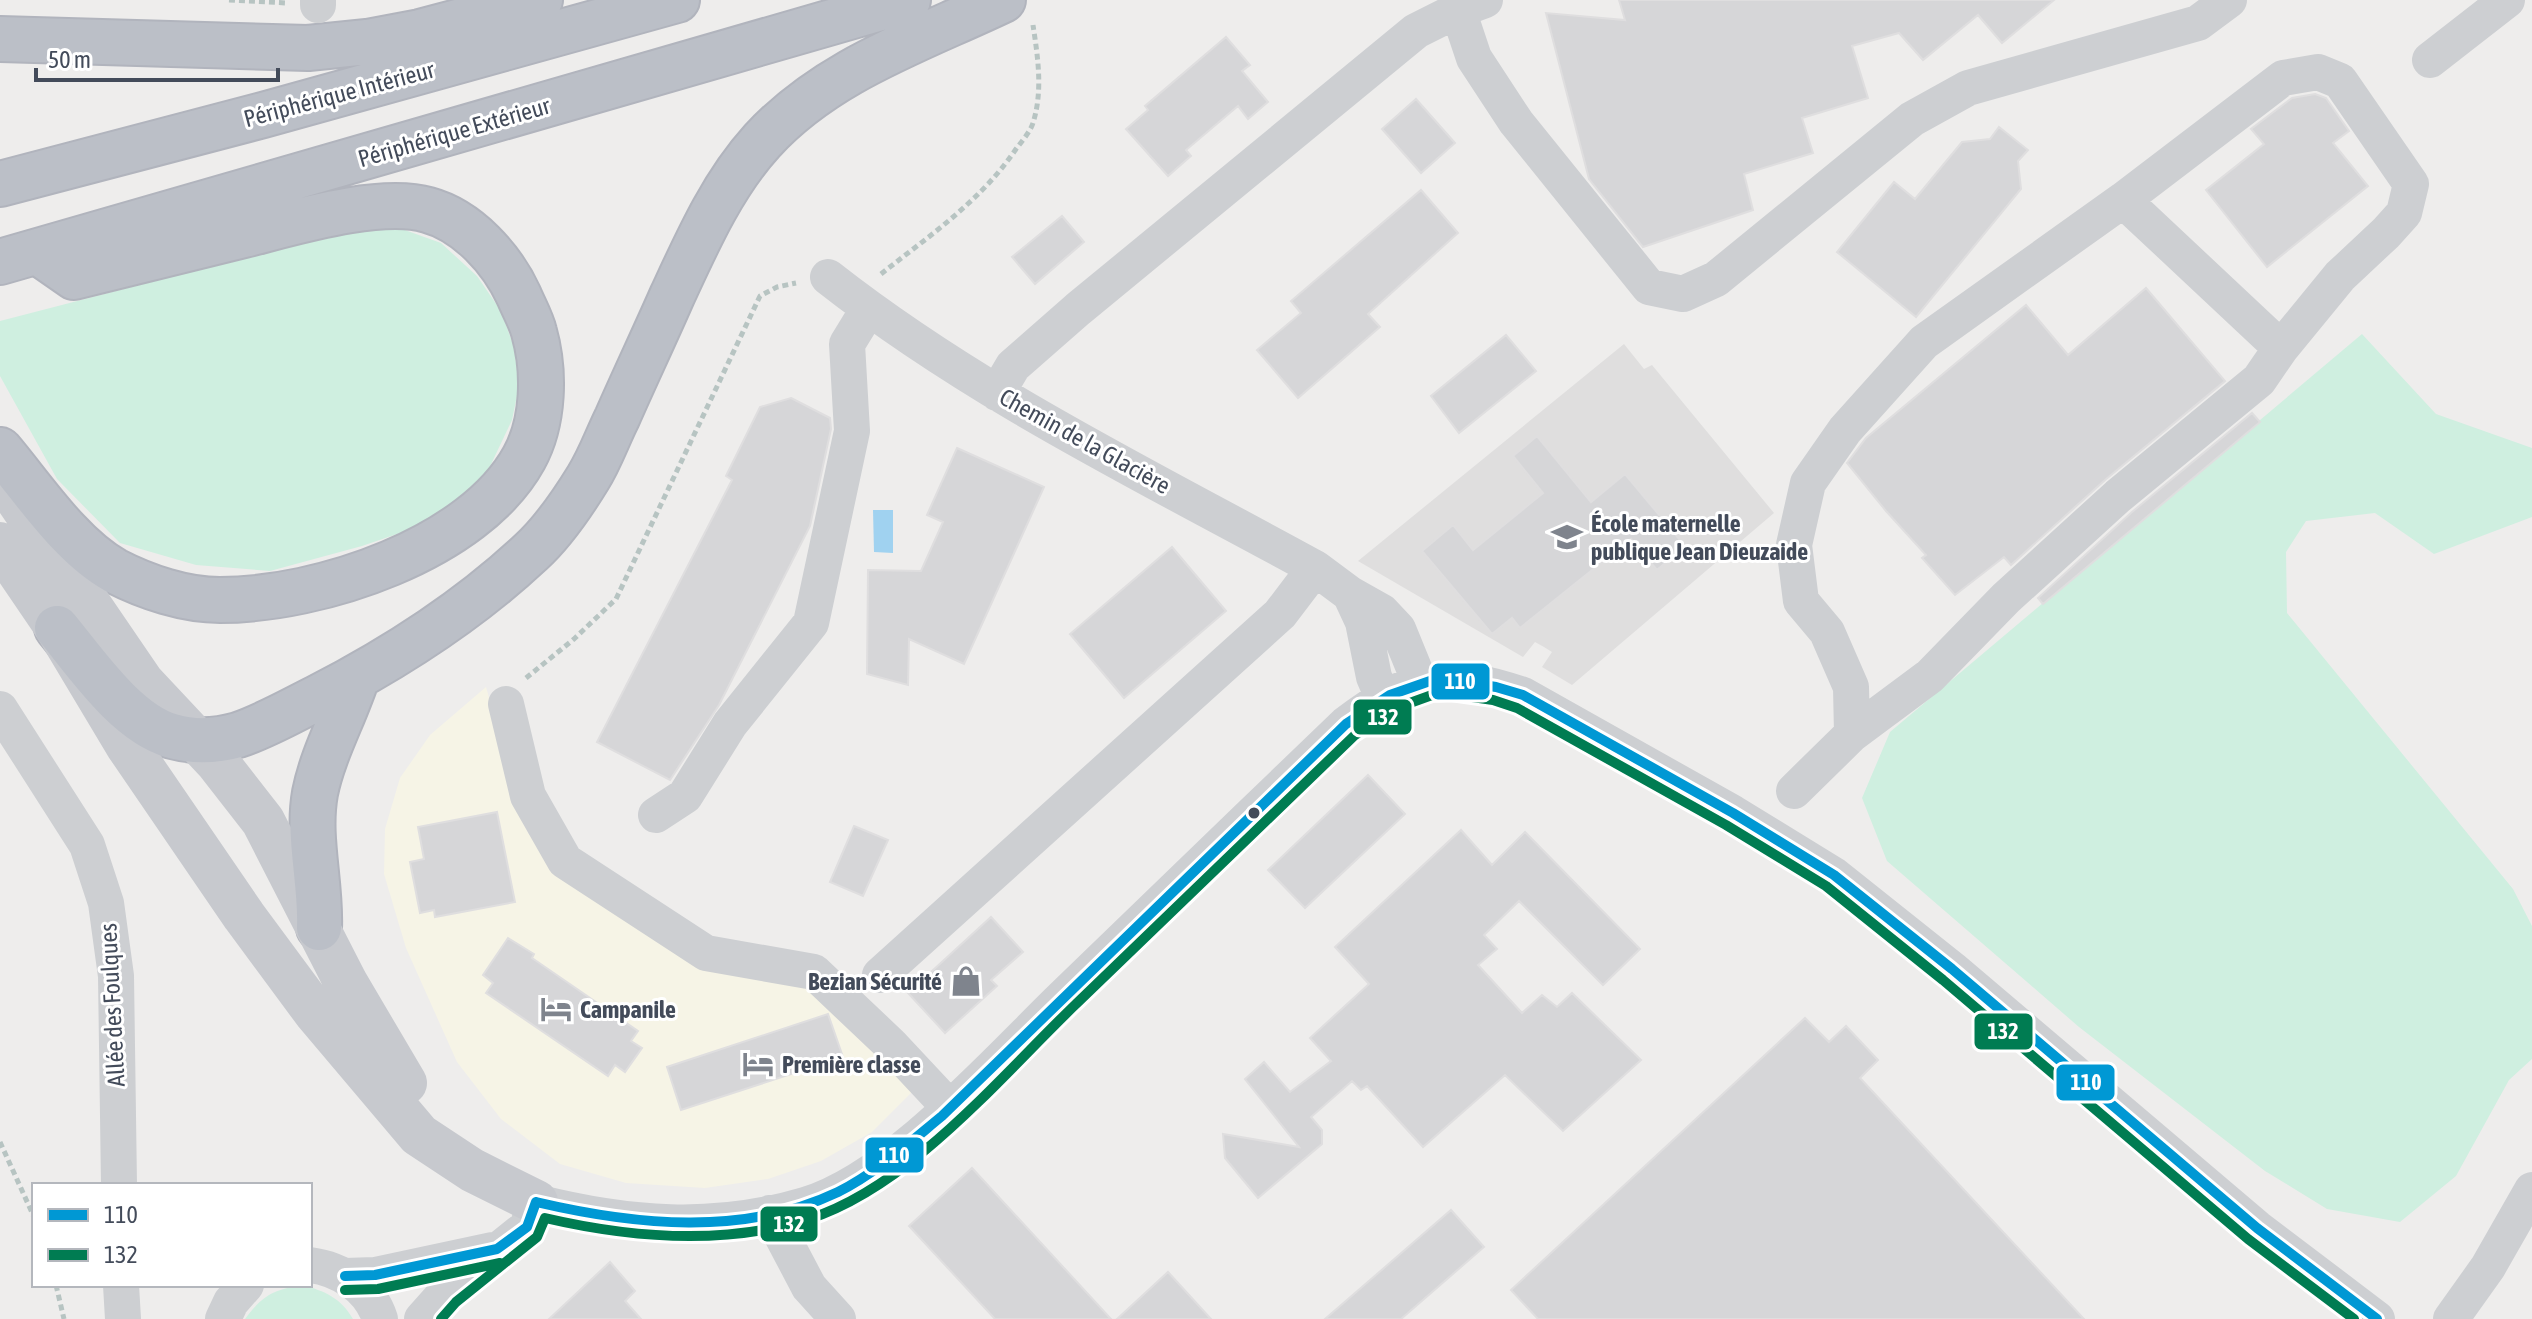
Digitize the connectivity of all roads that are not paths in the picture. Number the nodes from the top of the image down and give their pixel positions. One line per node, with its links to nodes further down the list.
1 (540, 0): 8 (highway)
2 (908, 0): 12 (highway, Périphérique Extérieur)
3 (2229, 0): 6 (street)
4 (2507, 0): 9 (street)
5 (646, 3): 10 (highway, Périphérique Intérieur)
6 (1471, 5): 16 (street)
7 (1018, 13): 23 (highway)
8 (0, 39)
9 (2430, 60)
10 (0, 184)
11 (2123, 200): 15 (street); 15 (street); 28 (street)
12 (19, 257): 17 (highway)
13 (828, 277): 14 (street, Chemin de la Glacière)
14 (869, 308): 16 (street, Chemin de la Glacière); 31 (street)
15 (2281, 348): 28 (street)
16 (997, 393): 20 (street, Chemin de la Glacière)
17 (0, 450)
18 (0, 467): 29 (main road)
19 (0, 544): 22 (main road)
20 (1315, 568): 21 (street, Chemin de la Glacière); 33 (street)
21 (1350, 594): 24 (street, Chemin de la Glacière); 25 (street)
22 (57, 628): 29 (highway); 35 (main road)
23 (357, 677): 29 (highway); 32 (highway)
24 (1420, 683): 25 (street); 50 (street)
25 (1383, 698): 34 (street)
26 (506, 704): 34 (street)
27 (0, 709): 36 (street, Allée des Foulques)
28 (1852, 734): 30 (street)
29 (198, 741): 32 (main road)
30 (1794, 791)
31 (656, 815)
32 (319, 928): 35 (main road)
33 (880, 975)
34 (949, 1107): 39 (street)
35 (472, 1170): 38 (main road)
36 (119, 1183)
37 (2532, 1190): 51 (street)
38 (536, 1202): 39 (street); 40 (street)
39 (770, 1213): 49 (street)
40 (497, 1249): 42 (street); 48 (street)
41 (312, 1265): 42 (street)
42 (345, 1276): 47 (street)
43 (121, 1287): 45 (street)
44 (244, 1287): 46 (street)
45 (123, 1319)
46 (223, 1319)
47 (380, 1319)
48 (422, 1319)
49 (838, 1319)
50 (2377, 1319)
51 (2451, 1319)

